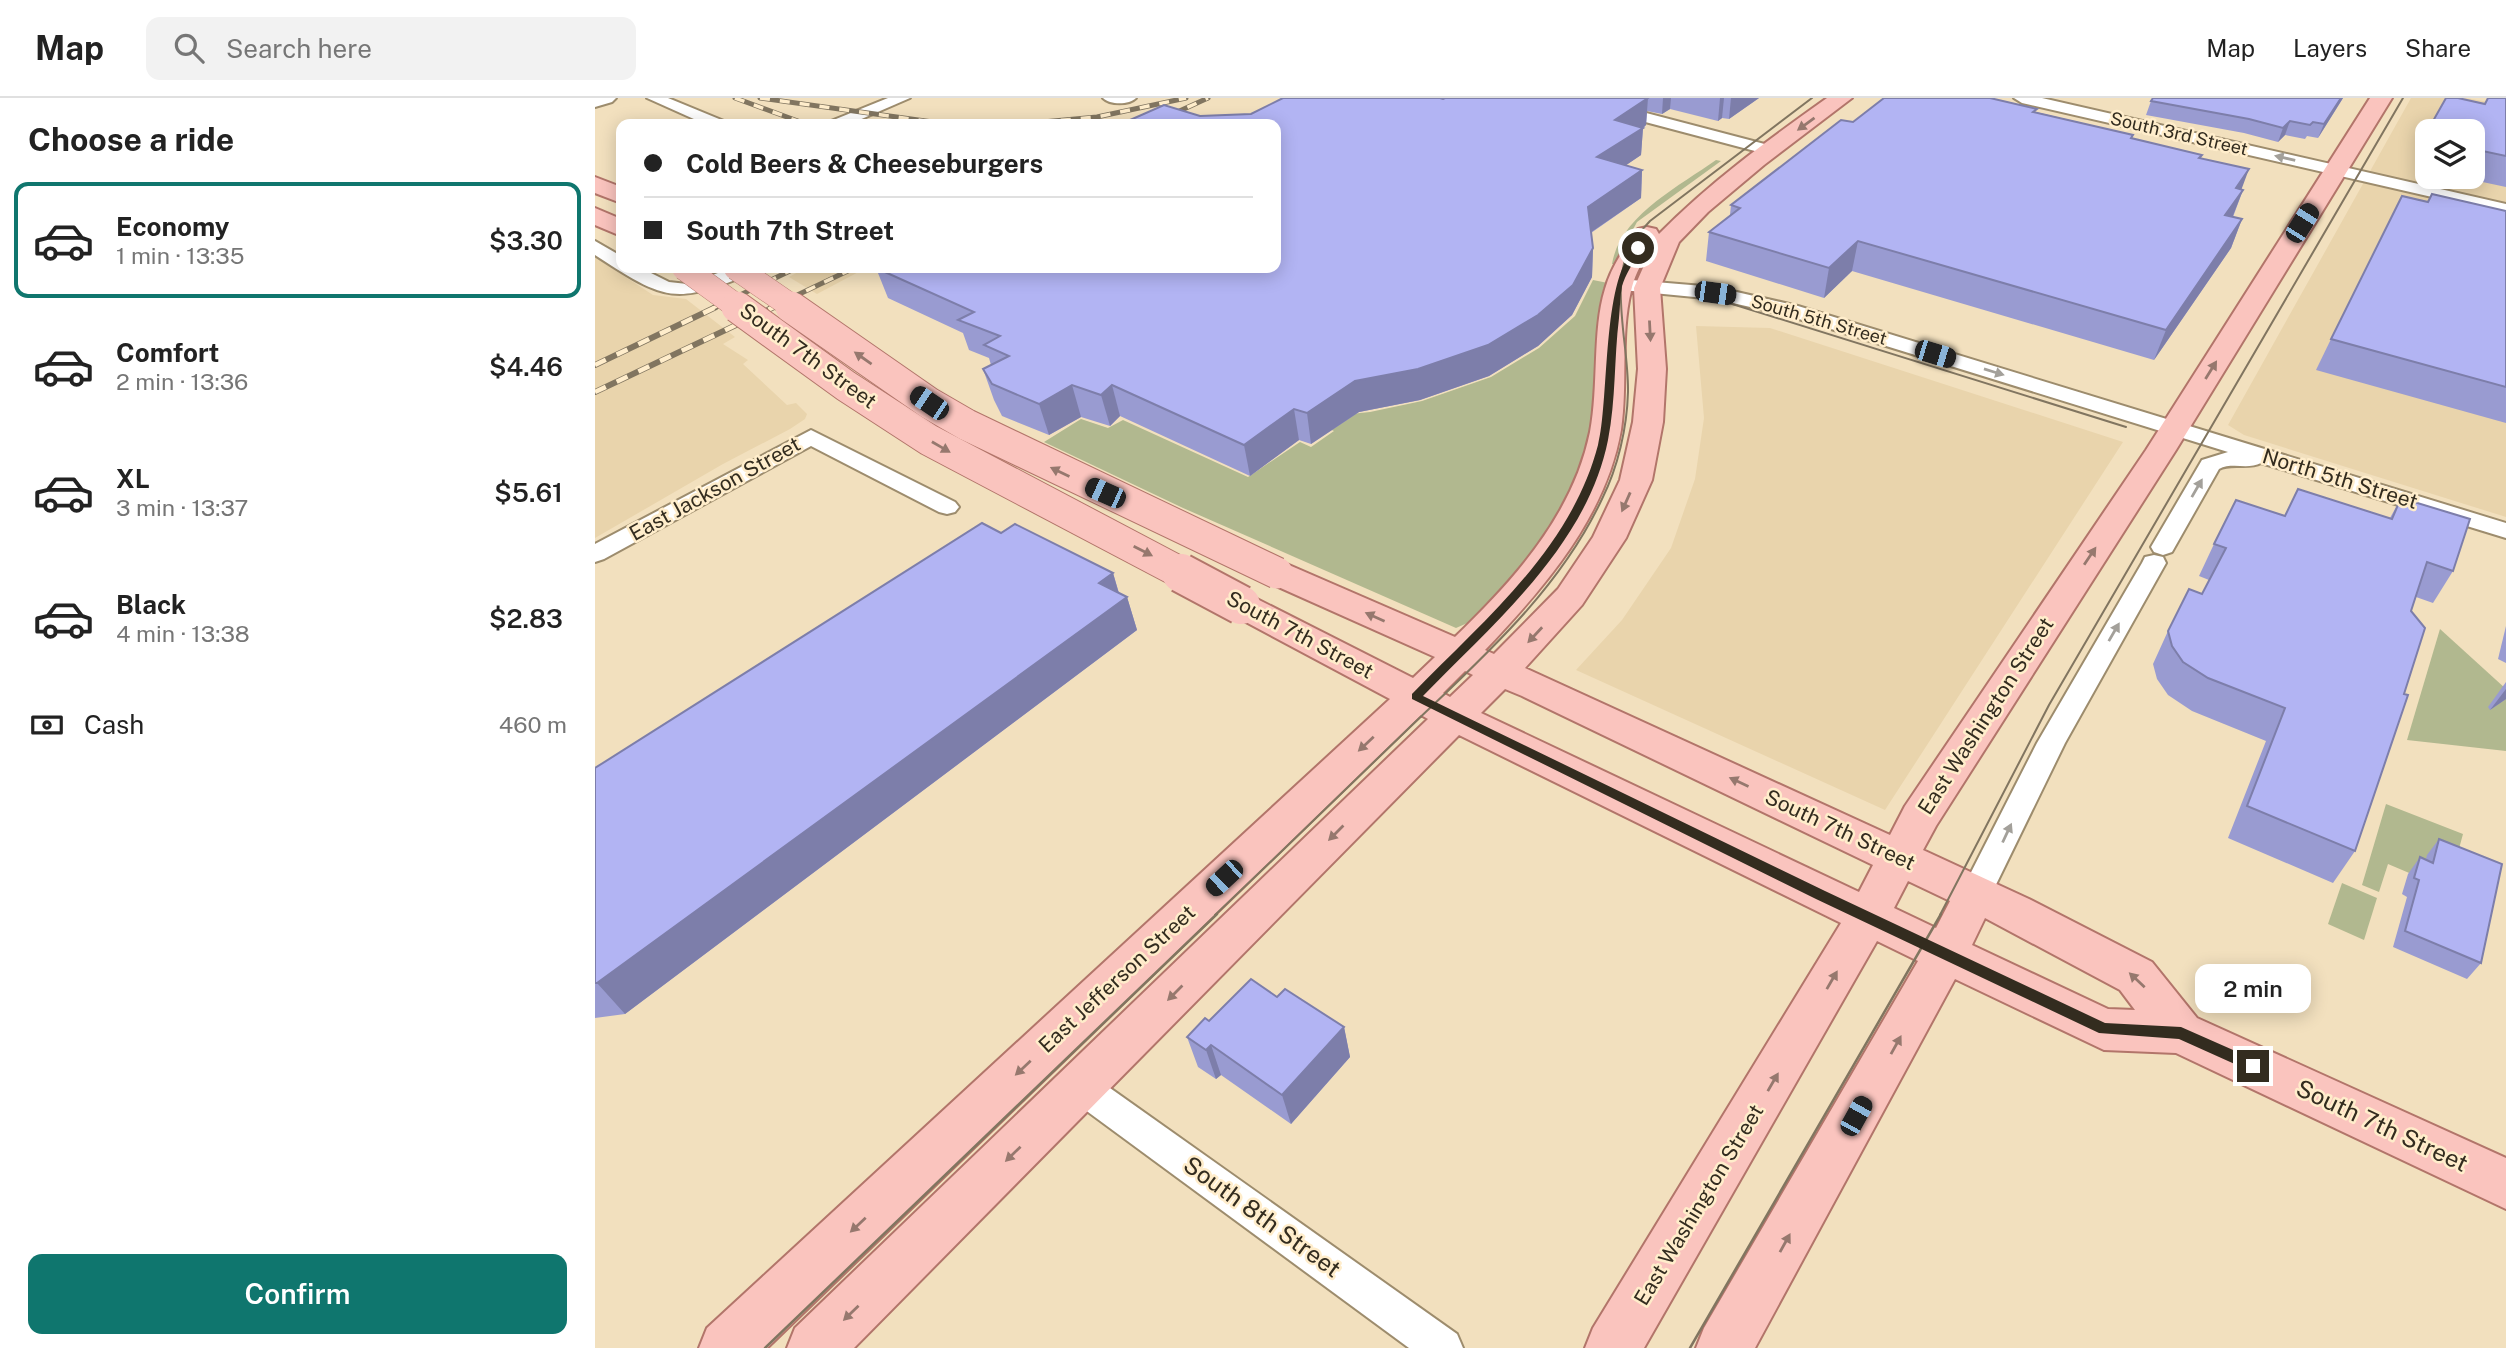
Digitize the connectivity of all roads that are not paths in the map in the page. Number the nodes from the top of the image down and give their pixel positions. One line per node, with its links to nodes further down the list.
1 (604, 98): 10 (main road)
2 (655, 98): 11 (street)
3 (902, 98): 12 (street)
4 (1111, 98): 5 (street)
5 (1128, 98)
6 (1571, 98): 13 (street)
7 (1841, 98): 13 (main road, East Jefferson Street, one-way to 13)
8 (2022, 98): 14 (street, South 3rd Street, one-way to 8)
9 (2381, 98): 14 (main road, East Washington Street)
10 (595, 101)
11 (706, 119)
12 (850, 119)
13 (1763, 155): 26 (main road, East Jefferson Street)
14 (2336, 170): 17 (street, South 3rd Street); 27 (main road, East Washington Street, one-way to 14)
15 (595, 184): 16 (main road)
16 (616, 194)
17 (2506, 209)
18 (595, 215): 19 (main road)
19 (616, 226)
20 (595, 247): 21 (street)
21 (616, 261)
22 (636, 273): 24 (street)
23 (691, 273): 34 (main road, South 7th Street, one-way to 34, bridge)
24 (736, 273)
25 (743, 273): 32 (main road, South 7th Street, one-way to 25, bridge)
26 (1633, 287): 27 (street, South 5th Street, one-way to 27); 32 (main road, East Jefferson Street); 33 (main road, East Jefferson Street, one-way to 33)
27 (2174, 428): 28 (street, North 5th Street); 35 (main road, East Washington Street, one-way to 27)
28 (2278, 460): 30 (street, North 5th Street); 36 (street, one-way to 28)
29 (947, 508): 31 (street, East Jackson Street)
30 (2506, 531)
31 (595, 554)
32 (1459, 654): 33 (main road, South 7th Street); 34 (main road, East Jefferson Street)
33 (1499, 672): 34 (main road, East Jefferson Street); 35 (main road, South 7th Street, one-way to 33)
34 (1435, 706): 37 (main road, South 7th Street); 40 (main road, East Jefferson Street, one-way to 40); 42 (main road, East Jefferson Street, one-way to 42)
35 (1900, 858): 36 (main road, South 7th Street); 37 (main road, East Washington Street)
36 (1976, 894): 38 (main road); 39 (main road, South 7th Street, one-way to 36)
37 (1868, 916): 38 (main road, South 7th Street); 45 (main road, East Washington Street, one-way to 37)
38 (1945, 953): 39 (main road, South 7th Street); 46 (main road, one-way to 38)
39 (2181, 1033): 41 (main road, South 7th Street)
40 (1081, 1087): 43 (main road, East Jefferson Street, one-way to 43); 44 (street, South 8th Street)
41 (2506, 1184)
42 (727, 1348)
43 (815, 1348)
44 (1443, 1348)
45 (1613, 1348)
46 (1724, 1348)

